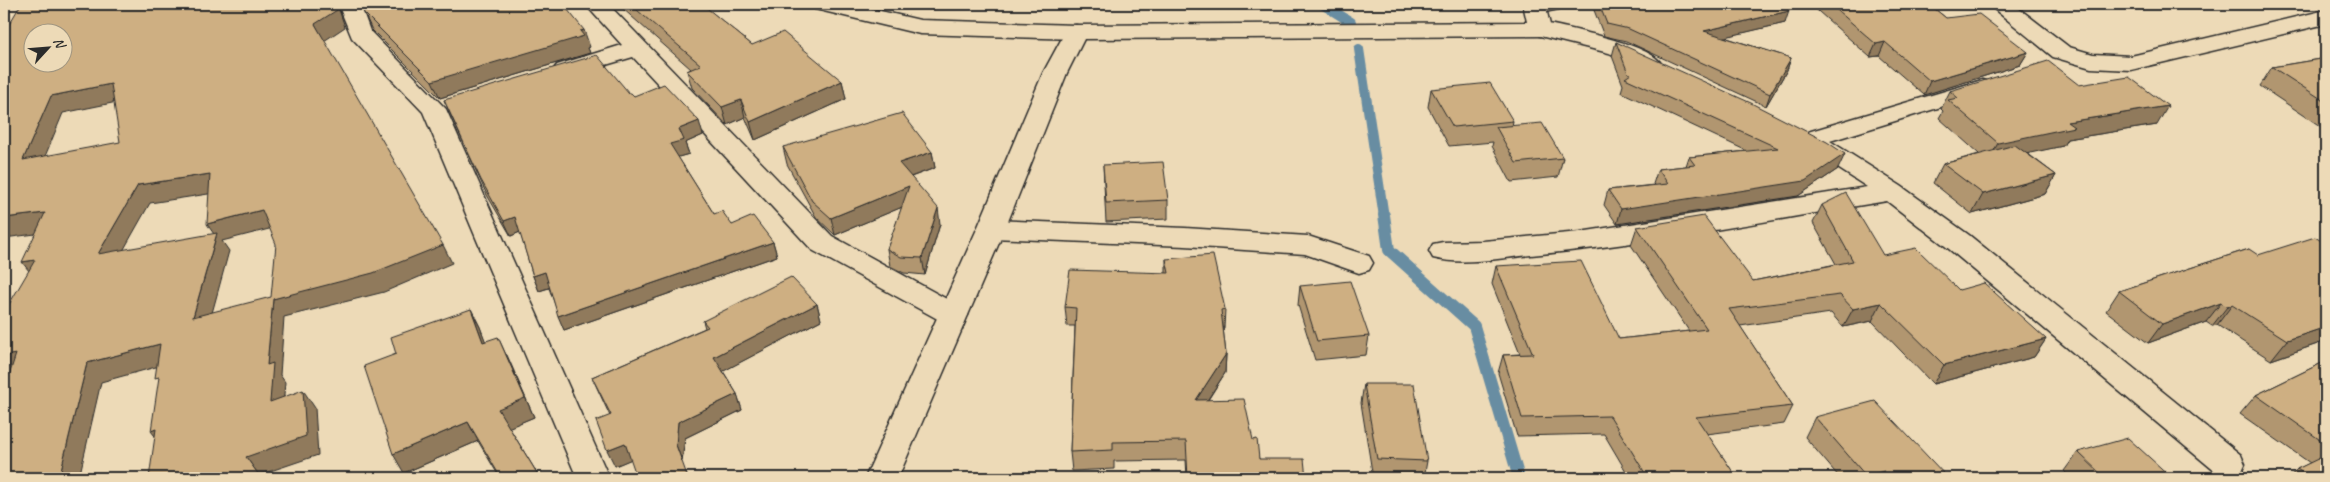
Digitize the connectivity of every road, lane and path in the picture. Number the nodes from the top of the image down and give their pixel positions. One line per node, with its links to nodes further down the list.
1 (349, 4): 22 (street)
2 (596, 4): 8 (street)
3 (823, 4): 7 (street)
4 (2000, 4): 9 (street)
5 (1540, 11): 7 (street); 11 (street)
6 (2326, 17): 9 (street)
7 (1076, 32): 17 (street)
8 (638, 48): 12 (street); 20 (street)
9 (2077, 58): 10 (street)
10 (2048, 66)
11 (1669, 71)
12 (545, 76)
13 (2000, 81): 15 (street)
14 (1786, 127): 15 (street)
15 (1810, 139): 16 (street)
16 (1892, 192): 18 (street); 21 (street)
17 (991, 229): 19 (street); 20 (street)
18 (1443, 251)
19 (1359, 263)
20 (953, 315): 23 (street)
21 (2229, 464)
22 (591, 473)
23 (881, 478)

